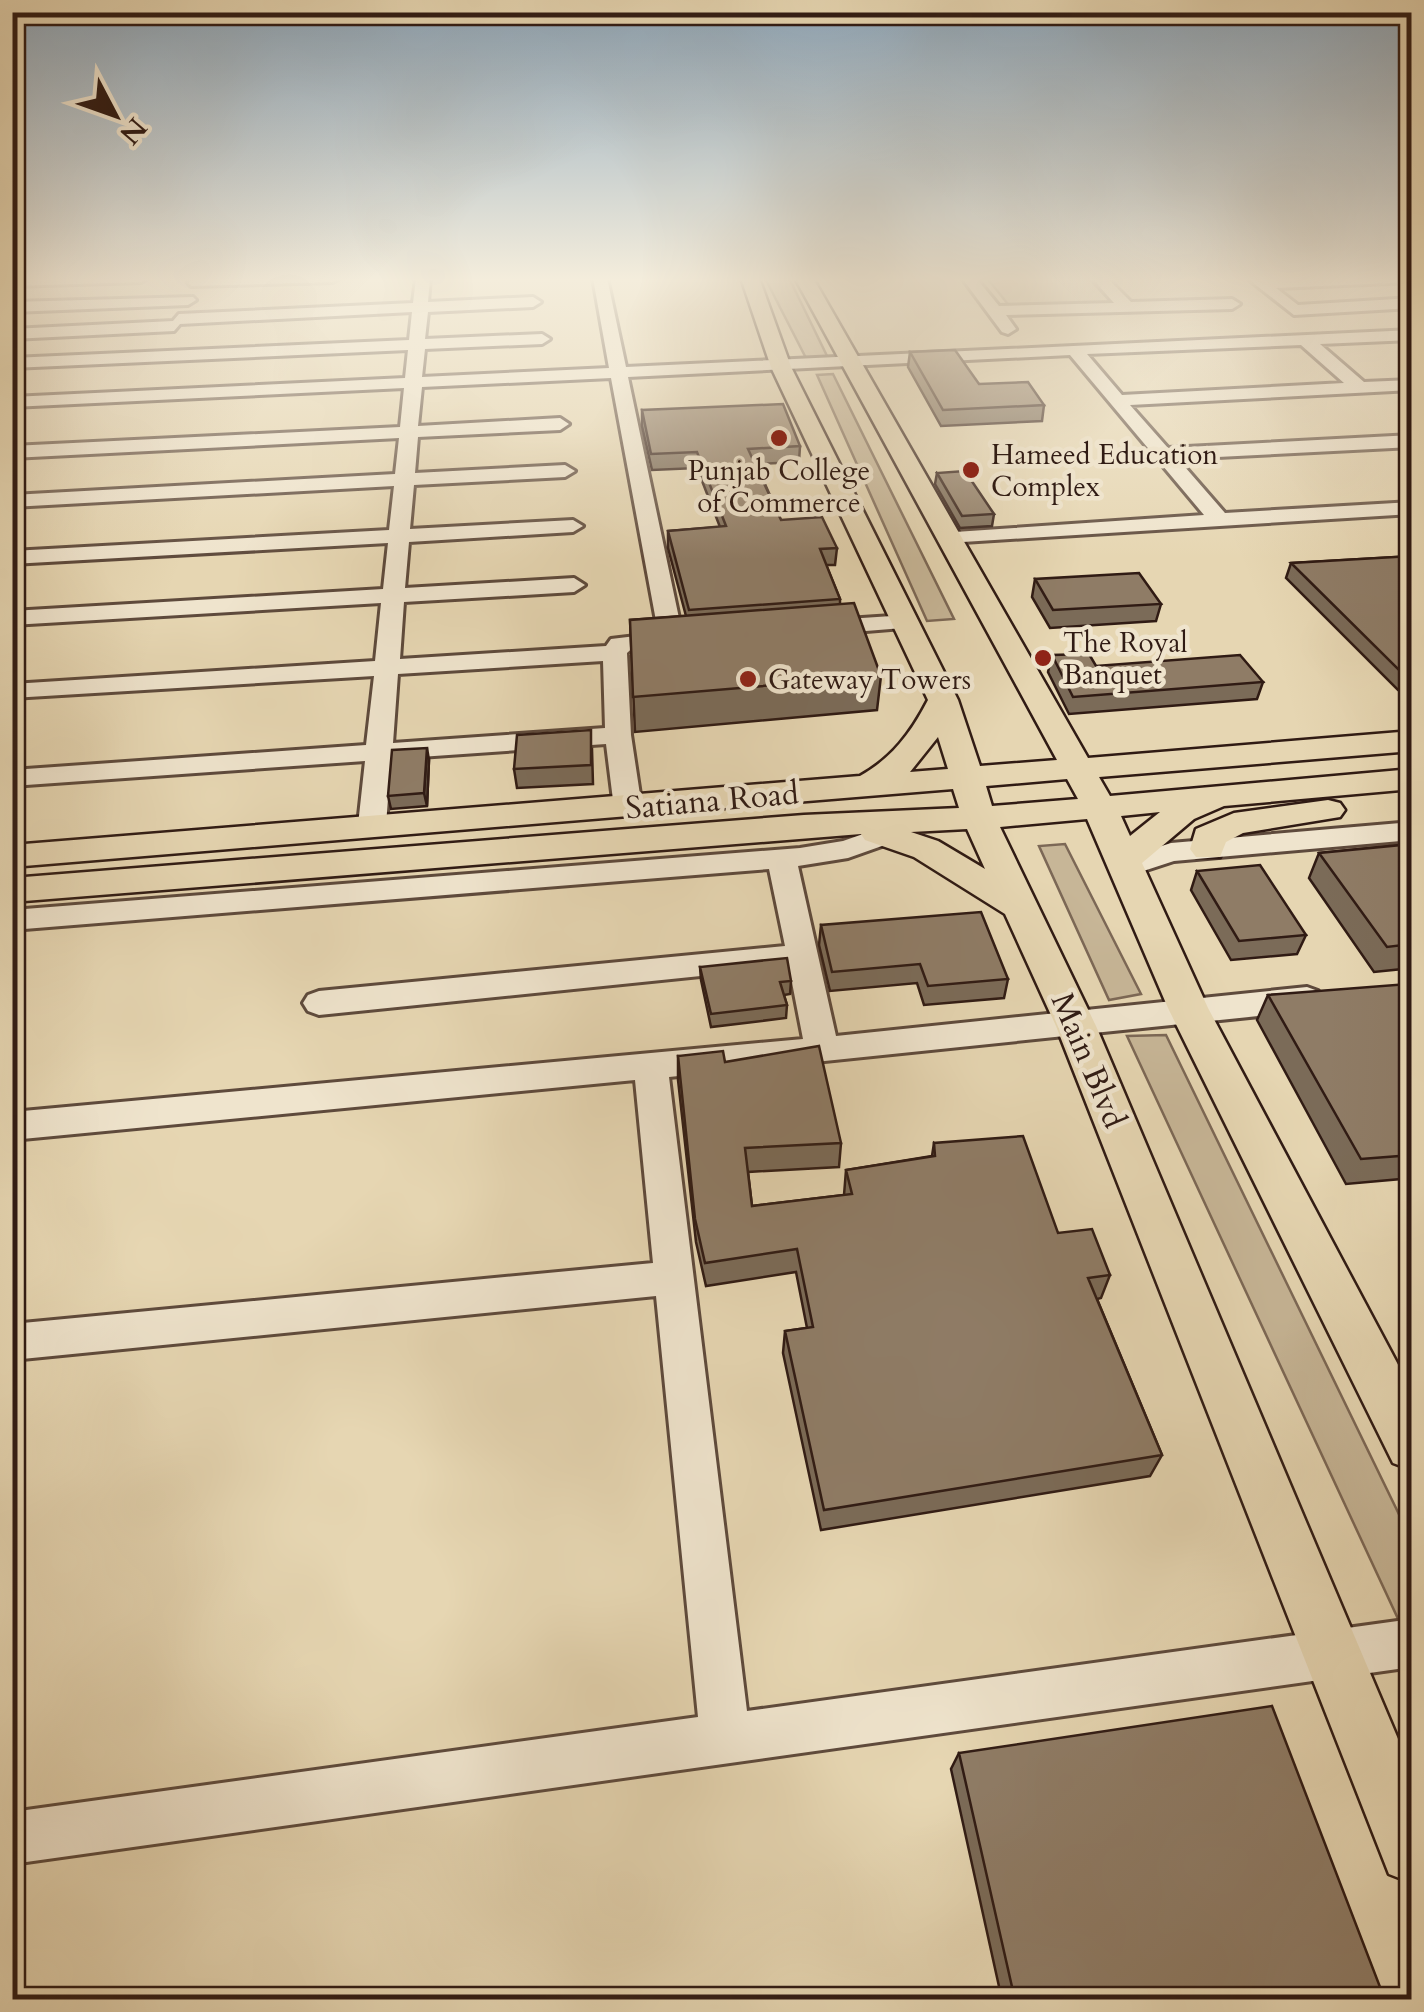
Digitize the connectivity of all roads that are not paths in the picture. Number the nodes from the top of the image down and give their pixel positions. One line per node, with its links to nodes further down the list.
1 (413, 372): 8 (street)
2 (650, 372): 7 (street)
3 (784, 372): 30 (main road, Main Blvd)
4 (853, 372): 25 (main road)
5 (1093, 372): 11 (street)
6 (1342, 372): 10 (street)
7 (620, 373): 8 (street); 32 (street)
8 (412, 381): 12 (street); 14 (street)
9 (1412, 384): 10 (street)
10 (1360, 387): 11 (street)
11 (1118, 400): 17 (street)
12 (12, 402)
13 (560, 424): 14 (street)
14 (410, 432): 16 (street); 19 (street)
15 (1412, 440): 17 (street)
16 (12, 452)
17 (1163, 454): 22 (street)
18 (565, 471): 19 (street)
19 (405, 480): 20 (street); 24 (street)
20 (12, 501)
21 (1412, 508): 22 (street)
22 (1218, 518): 25 (street)
23 (574, 526): 24 (street)
24 (400, 535): 26 (street); 28 (street)
25 (947, 537): 36 (main road)
26 (12, 558)
27 (574, 585): 28 (street)
28 (393, 596): 29 (street); 33 (street)
29 (12, 618)
30 (908, 622): 31 (street); 35 (main road, Main Blvd)
31 (789, 630)
32 (615, 653): 33 (street); 37 (street)
33 (386, 669): 34 (street); 39 (street)
34 (12, 691)
35 (942, 700): 44 (main road); 46 (main road, Main Blvd)
36 (1052, 724): 40 (main road); 41 (main road)
37 (618, 734): 39 (street); 48 (street)
38 (1412, 741): 40 (main road, Satiana Road)
39 (381, 752): 42 (street); 50 (street)
40 (1161, 758): 41 (main road, Satiana Road)
41 (1077, 768): 46 (main road, Satiana Road); 49 (main road)
42 (12, 778)
43 (1412, 780): 45 (main road, Satiana Road)
44 (866, 786): 46 (main road, Satiana Road); 48 (main road, Satiana Road)
45 (1229, 793): 49 (main road, Satiana Road); 57 (main road)
46 (972, 797): 49 (main road, Satiana Road); 51 (main road, Satiana Road); 59 (main road, Main Blvd)
47 (1412, 804): 54 (main road)
48 (628, 808): 50 (main road, Satiana Road)
49 (1100, 808): 57 (main road)
50 (372, 825): 55 (main road, Satiana Road)
51 (804, 826): 53 (main road); 58 (main road, Satiana Road)
52 (1412, 831): 54 (street)
53 (886, 835): 56 (street); 59 (main road)
54 (1208, 849): 57 (street)
55 (12, 856)
56 (782, 859): 60 (street); 61 (street)
57 (1124, 864): 64 (main road)
58 (12, 890)
59 (1023, 908): 65 (main road, Main Blvd)
60 (12, 920)
61 (803, 955): 63 (street); 66 (street)
62 (1336, 996): 64 (street)
63 (318, 1003)
64 (1188, 1008): 65 (street); 71 (main road)
65 (1076, 1026): 66 (street); 73 (main road, Main Blvd)
66 (822, 1048): 67 (street)
67 (650, 1063): 68 (street); 69 (street)
68 (12, 1126)
69 (671, 1278): 70 (street); 74 (street)
70 (12, 1342)
71 (1412, 1445)
72 (1412, 1643): 73 (street)
73 (1332, 1656): 74 (street); 76 (main road, Main Blvd)
74 (725, 1737): 75 (street)
75 (12, 1838)
76 (1412, 1851)

